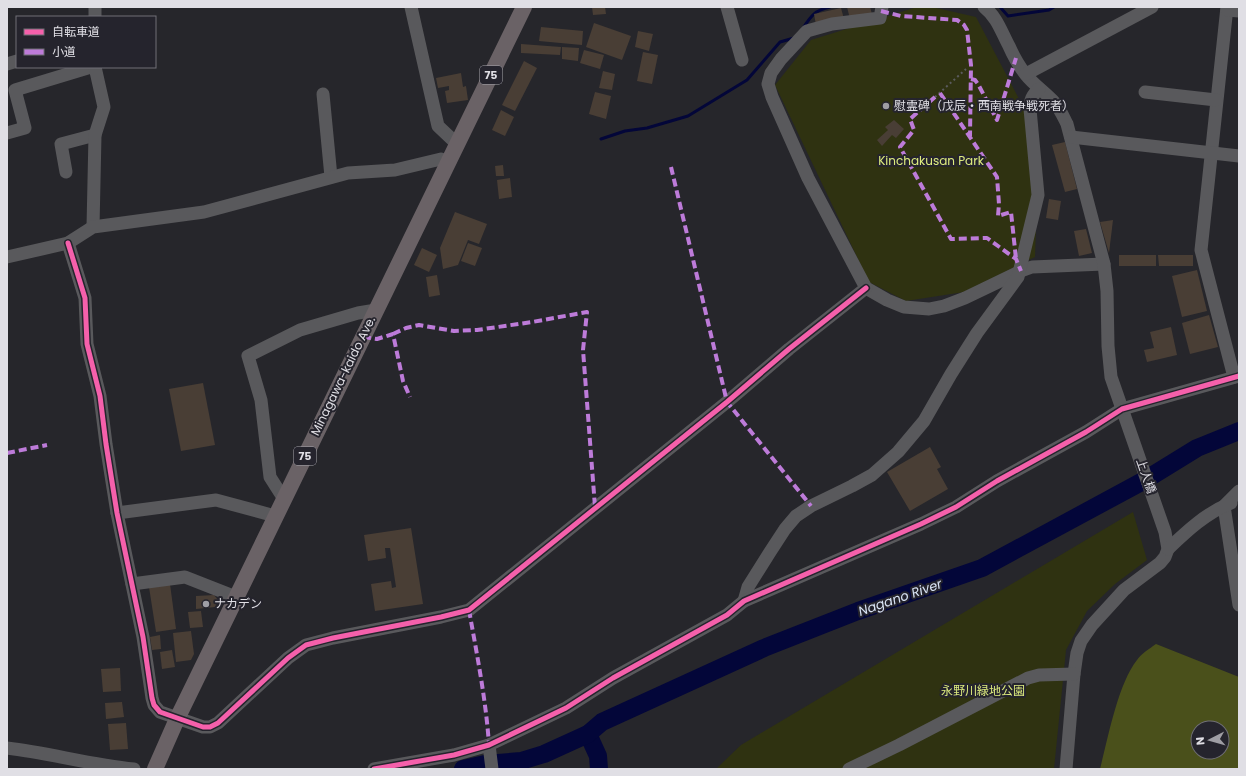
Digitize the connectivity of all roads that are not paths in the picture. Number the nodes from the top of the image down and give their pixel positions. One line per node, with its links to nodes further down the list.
1 (411, 7): 19 (street)
2 (524, 7): 19 (main road, Minagawa-kaido Ave. / 75)
3 (730, 7): 8 (street)
4 (882, 7): 30 (street)
5 (984, 7): 11 (street, 上人橋)
6 (1152, 7): 11 (street)
7 (1231, 9): 15 (street)
8 (742, 60)
9 (88, 68): 16 (street)
10 (95, 68): 17 (street)
11 (1026, 74): 12 (street, 上人橋)
12 (1039, 89): 18 (street, 上人橋); 29 (street)
13 (1145, 92): 15 (street)
14 (323, 94): 24 (street)
15 (1216, 100): 20 (street)
16 (7, 133)
17 (95, 135): 23 (street); 25 (street)
18 (1071, 137): 20 (street); 28 (street, 上人橋)
19 (457, 144): 22 (main road, Minagawa-kaido Ave. / 75)
20 (1211, 154): 21 (street); 32 (street)
21 (1239, 156)
22 (448, 163): 24 (street); 31 (main road, Minagawa-kaido Ave. / 75)
23 (66, 172)
24 (331, 177): 25 (street)
25 (93, 228): 26 (street)
26 (68, 243): 27 (street); 38 (street)
27 (7, 257)
28 (1104, 264): 29 (street); 33 (street, 上人橋)
29 (1021, 271): 30 (street); 43 (street)
30 (866, 288): 46 (street)
31 (376, 310): 35 (main road, Minagawa-kaido Ave. / 75); 35 (street)
32 (1236, 376): 33 (street)
33 (1124, 414): 40 (street, 上人橋); 43 (street)
34 (1239, 491): 37 (street)
35 (284, 499): 39 (main road, Minagawa-kaido Ave. / 75)
36 (1239, 500): 37 (street)
37 (1224, 506): 40 (street); 44 (street)
38 (117, 513): 39 (street); 41 (street)
39 (275, 516): 42 (main road, Minagawa-kaido Ave. / 75)
40 (1168, 549): 45 (street)
41 (132, 584): 42 (street); 46 (street)
42 (236, 597): 46 (main road, Minagawa-kaido Ave. / 75)
43 (744, 601): 48 (street)
44 (1239, 605)
45 (1074, 674): 53 (street); 54 (street)
46 (177, 719): 50 (main road, Minagawa-kaido Ave. / 75)
47 (7, 748): 49 (street)
48 (489, 748): 51 (street); 52 (street)
49 (134, 769)
50 (155, 769)
51 (374, 769)
52 (492, 769)
53 (849, 769)
54 (1066, 769)

